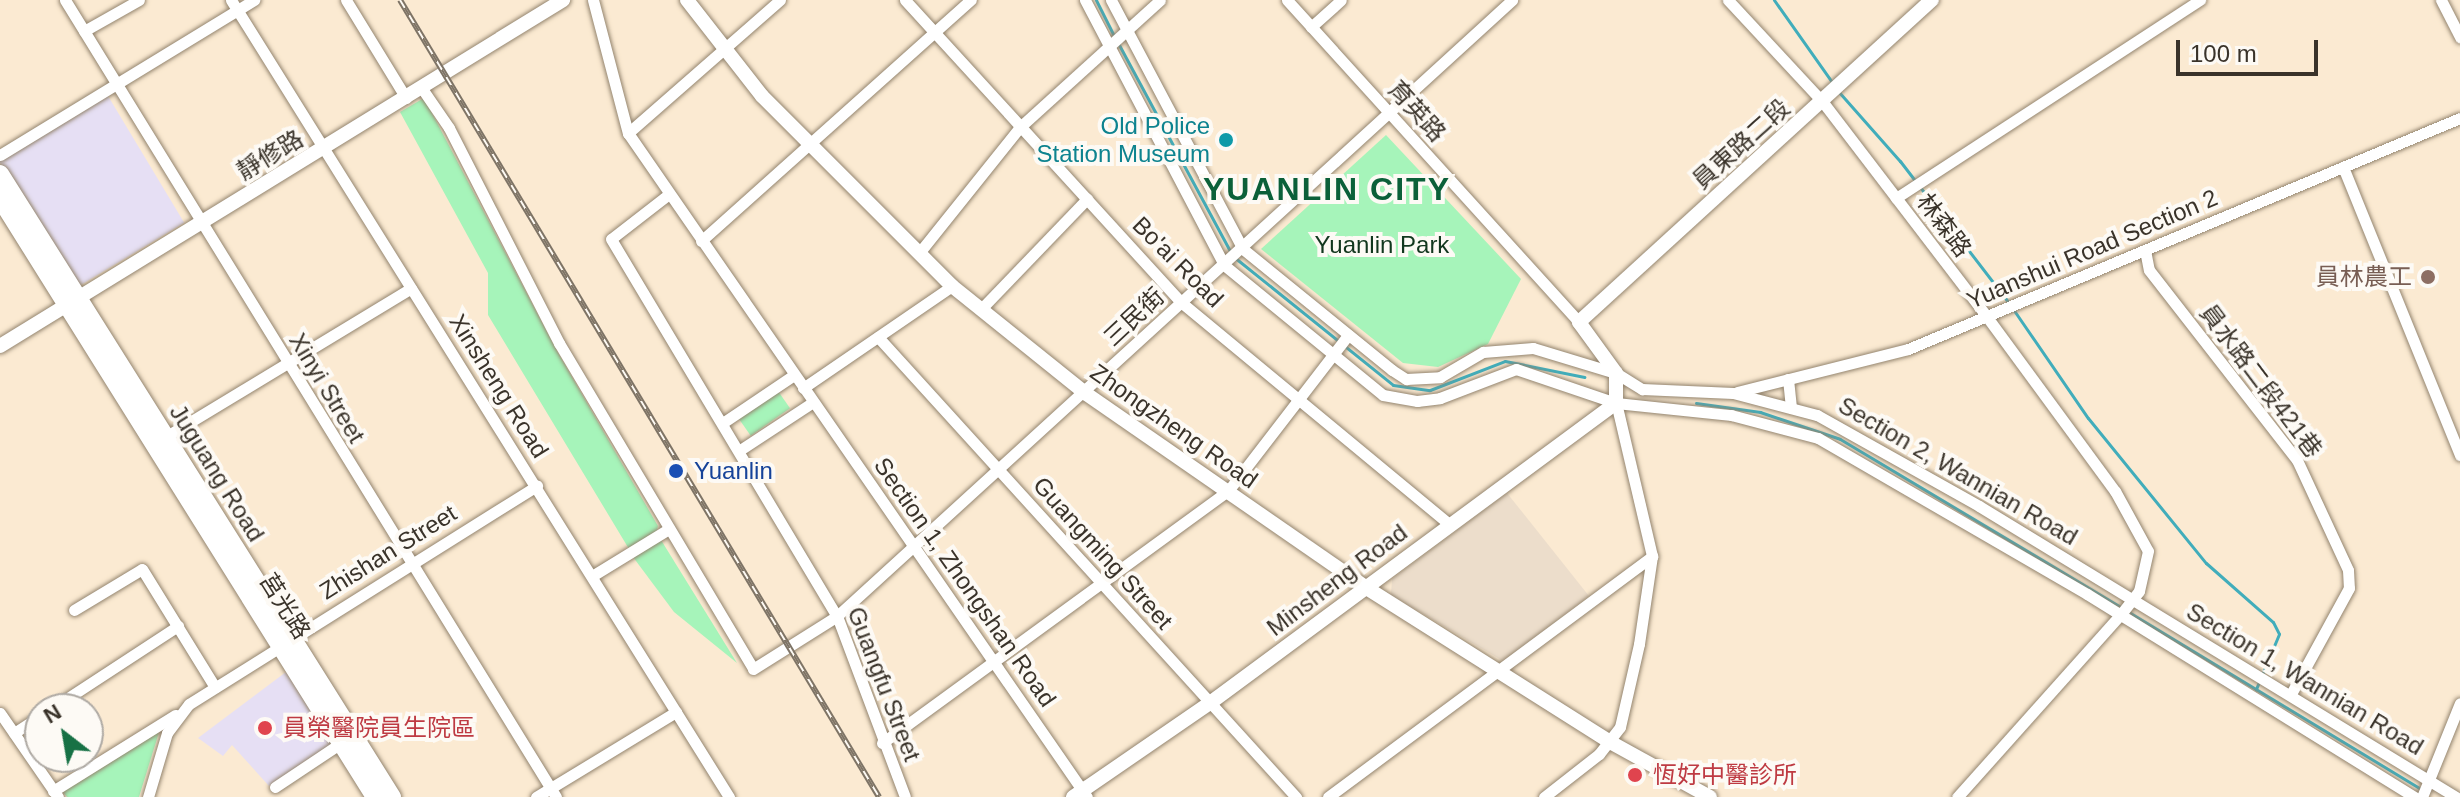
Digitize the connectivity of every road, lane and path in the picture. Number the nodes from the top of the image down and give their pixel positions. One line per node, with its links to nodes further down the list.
1 (65, 0): 24 (street, Xinyi Street)
2 (139, 0): 24 (street)
3 (254, 0): 21 (street)
4 (346, 0): 31 (street)
5 (563, 0): 30 (street, 靜修路)
6 (593, 0): 36 (street, Section 1, Zhongshan Road)
7 (687, 0): 28 (street, Zhongzheng Road)
8 (780, 0): 28 (street)
9 (905, 0): 25 (street, Bo'ai Road)
10 (971, 0): 25 (street)
11 (1085, 0): 27 (street)
12 (1111, 0): 23 (street)
13 (1160, 0): 23 (street)
14 (1287, 0): 22 (street, 育英路)
15 (1341, 0): 22 (street)
16 (1512, 0): 33 (street, 三民街)
17 (1728, 0): 32 (street, 林森路)
18 (1932, 0): 32 (street, 員東路二段)
19 (2200, 0): 44 (street)
20 (2441, 0): 26 (street)
21 (234, 5): 29 (street); 38 (street, Xinsheng Road)
22 (1311, 27): 33 (street, 育英路)
23 (1127, 30): 27 (street); 48 (street)
24 (84, 31): 29 (street, Xinyi Street)
25 (933, 33): 35 (street, Bo'ai Road); 37 (street)
26 (2460, 37)
27 (1109, 45): 35 (street); 51 (street)
28 (722, 52): 36 (street); 37 (street, Zhongzheng Road)
29 (117, 83): 39 (street); 46 (street, Xinyi Street)
30 (423, 90): 31 (street, 靜修路); 82 (street)
31 (406, 98): 38 (street, 靜修路)
32 (1822, 101): 44 (street, 林森路); 58 (street, 員東路二段)
33 (1389, 113): 48 (street, 三民街); 58 (street, 育英路)
34 (2460, 118): 40 (street, Yuanshui Road Section 2)
35 (1019, 128): 45 (street, Bo'ai Road); 50 (street)
36 (628, 133): 42 (street, Section 1, Zhongshan Road)
37 (809, 145): 47 (street); 50 (street, Zhongzheng Road)
38 (324, 148): 46 (street, 靜修路); 53 (street, Xinsheng Road)
39 (0, 155)
40 (2343, 167): 49 (street, Yuanshui Road Section 2); 77 (street)
41 (0, 174): 54 (main road)
42 (669, 194): 47 (street, Section 1, Zhongshan Road); 74 (street, Guangfu Street)
43 (0, 198): 54 (main road, 莒光路)
44 (1896, 198): 57 (street, 林森路)
45 (1087, 199): 55 (street, Bo'ai Road); 56 (street)
46 (200, 224): 54 (street, 靜修路); 63 (street, Xinyi Street)
47 (701, 241): 65 (street, Section 1, Zhongshan Road)
48 (1243, 249): 51 (street, 三民街); 59 (street, Section 2, Wannian Road)
49 (2145, 250): 57 (street, Yuanshui Road Section 2); 99 (street, 員水路二段421巷)
50 (919, 253): 52 (street, Zhongzheng Road)
51 (1224, 265): 55 (street, 三民街); 62 (street, Section 2, Wannian Road)
52 (952, 286): 56 (street, Zhongzheng Road); 60 (street)
53 (411, 288): 63 (street); 79 (street, Xinsheng Road)
54 (73, 302): 61 (street, 靜修路); 75 (main road, 莒光路)
55 (1182, 303): 68 (street, 三民街); 70 (street, Bo'ai Road)
56 (981, 309): 68 (street, Zhongzheng Road)
57 (1987, 317): 66 (street, Yuanshui Road Section 2); 89 (street, 林森路)
58 (1579, 322): 64 (street)
59 (1348, 335): 62 (street); 64 (street, Section 2, Wannian Road)
60 (878, 337): 67 (street); 78 (street, Guangming Street)
61 (0, 346)
62 (1332, 354): 70 (street); 72 (street, Section 2, Wannian Road)
63 (286, 362): 75 (street); 85 (street, Xinyi Street)
64 (1616, 373): 69 (street, Section 2, Wannian Road); 72 (street)
65 (794, 375): 67 (street, Section 1, Zhongshan Road); 74 (street)
66 (1788, 379): 69 (street, Yuanshui Road Section 2); 73 (street)
67 (803, 388): 71 (street, Section 1, Zhongshan Road)
68 (1085, 393): 78 (street, 三民街); 80 (street, Zhongzheng Road)
69 (1733, 393): 73 (street, Section 2, Wannian Road)
70 (1297, 399): 80 (street); 81 (street, Bo'ai Road)
71 (813, 402): 76 (street); 83 (street, Section 1, Zhongshan Road)
72 (1616, 403): 81 (street, Minsheng Road); 84 (street); 91 (street, Section 2, Wannian Road)
73 (1791, 408): 89 (street, Section 2, Wannian Road)
74 (724, 422): 76 (street, Guangfu Street)
75 (160, 440): 94 (main road, 莒光路)
76 (740, 450): 92 (street, Guangfu Street)
77 (2460, 455)
78 (1001, 470): 83 (street, 三民街); 87 (street, Guangming Street)
79 (537, 486): 85 (street, Zhishan Street); 86 (street, Xinsheng Road)
80 (1228, 491): 87 (street); 88 (street, Zhongzheng Road)
81 (1449, 524): 88 (street, Minsheng Road)
82 (667, 530): 86 (street); 92 (street, 三民街)
83 (914, 546): 92 (street, 三民街); 95 (street, Section 1, Zhongshan Road)
84 (1652, 556): 96 (street); 109 (street)
85 (409, 565): 94 (street, Zhishan Street); 113 (street, Xinyi Street)
86 (592, 576): 102 (street, Xinsheng Road)
87 (1101, 586): 95 (street); 100 (street, Guangming Street)
88 (1365, 587): 96 (street, Zhongzheng Road); 100 (street, Minsheng Road)
89 (2130, 600): 91 (street, 林森路); 99 (street, Section 1, Wannian Road)
90 (74, 610): 93 (street)
91 (2120, 615): 126 (street, 林森路); 127 (street, Section 1, Wannian Road)
92 (837, 616): 110 (street, Guangfu Street)
93 (178, 626): 97 (street); 98 (street)
94 (286, 642): 97 (street, Zhishan Street); 108 (main road, 莒光路)
95 (994, 664): 110 (street); 115 (street, Section 1, Zhongshan Road)
96 (1499, 672): 109 (street, Zhongzheng Road); 123 (street)
97 (215, 687): 104 (street, Zhishan Street)
98 (75, 693)
99 (2291, 694): 111 (street, Section 1, Wannian Road)
100 (1210, 703): 115 (street, Minsheng Road); 122 (street, Guangming Street)
101 (2460, 703): 105 (street)
102 (676, 712): 113 (street); 120 (street, Xinsheng Road)
103 (0, 713): 107 (street)
104 (177, 715): 114 (street, Zhishan Street); 116 (street)
105 (2457, 718): 111 (street)
106 (24, 726): 107 (street)
107 (14, 733): 114 (street)
108 (347, 739): 112 (street); 117 (main road, 莒光路); 118 (main road)
109 (1610, 742): 124 (street); 125 (street, Zhongzheng Road)
110 (882, 743): 121 (street, Guangfu Street)
111 (2428, 780): 128 (street); 129 (street, Section 1, Wannian Road)
112 (275, 787)
113 (553, 793): 119 (street)
114 (56, 794)
115 (1081, 795)
116 (148, 797)
117 (375, 797)
118 (392, 797)
119 (536, 797)
120 (729, 797)
121 (905, 797)
122 (1296, 797)
123 (1328, 797)
124 (1544, 797)
125 (1710, 797)
126 (1957, 797)
127 (2415, 797)
128 (2422, 797)
129 (2456, 797)

